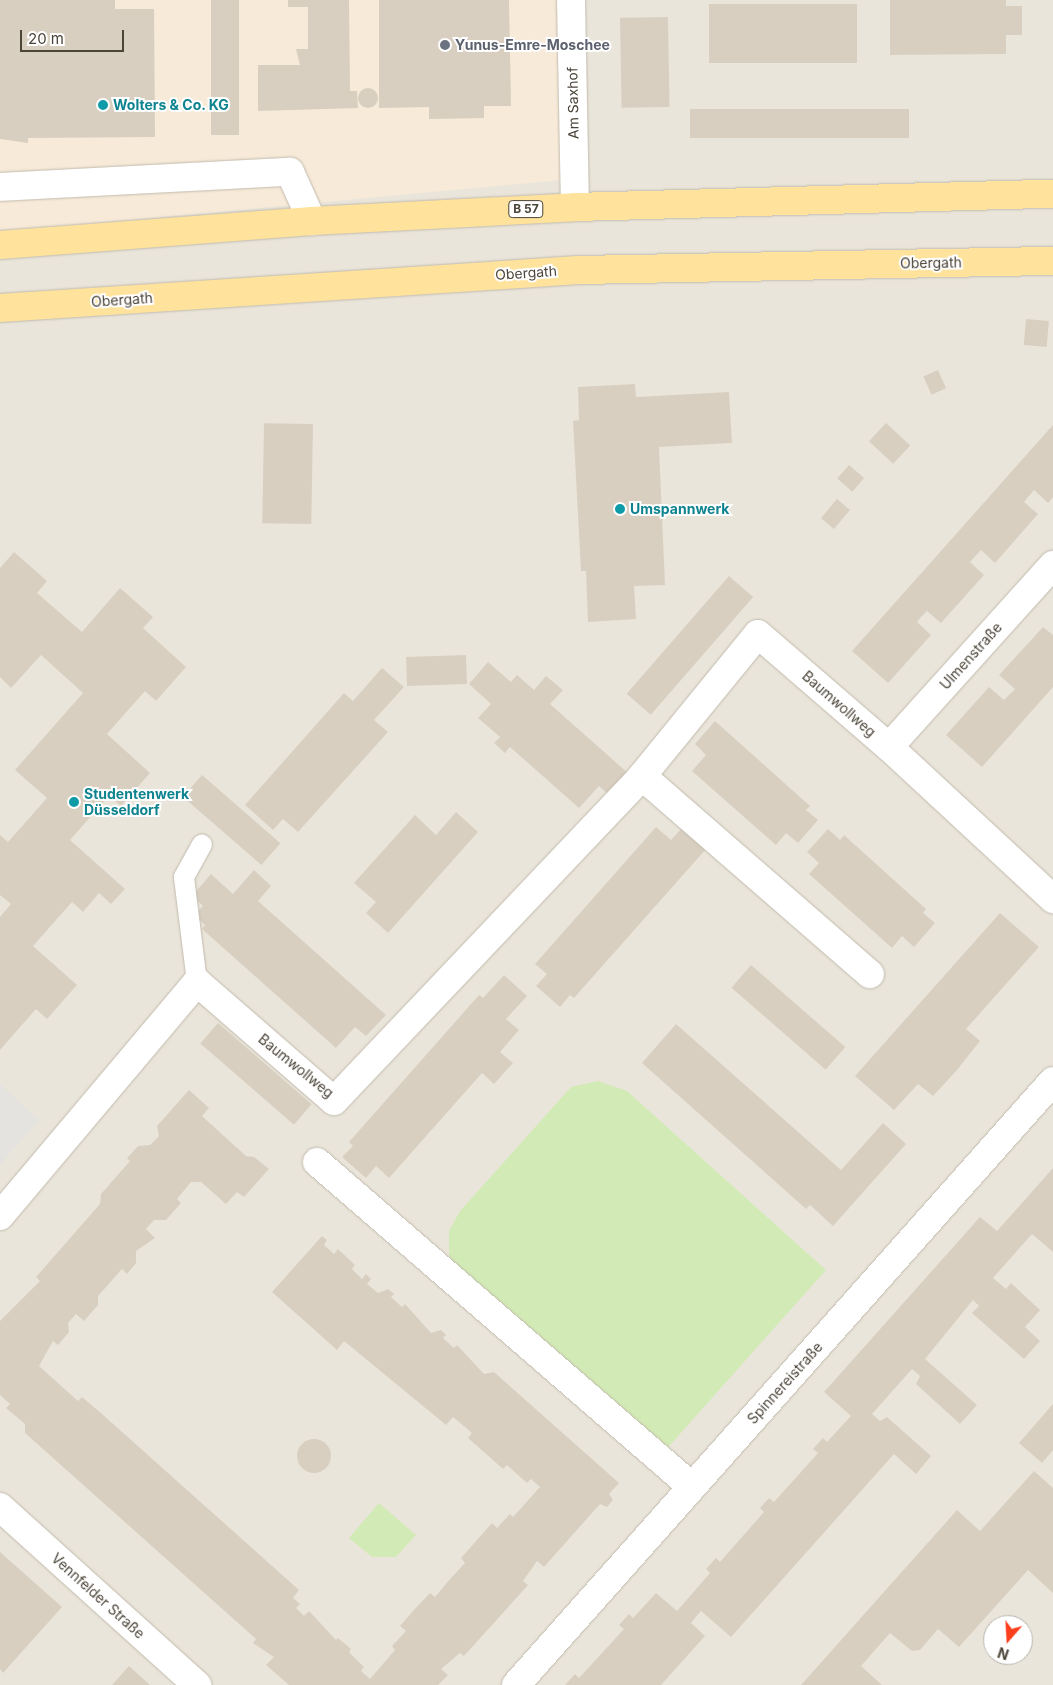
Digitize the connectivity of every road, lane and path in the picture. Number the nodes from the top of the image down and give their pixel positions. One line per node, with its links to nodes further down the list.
1 (571, 0): 4 (street, Am Saxhof)
2 (0, 187): 5 (street)
3 (1053, 194): 4 (main road, B 57)
4 (575, 207): 5 (main road, B 57)
5 (312, 221): 6 (main road, B 57)
6 (0, 245)
7 (1053, 261): 8 (main road, Obergath)
8 (0, 308)
9 (1053, 564): 10 (street, Ulmenstraße)
10 (889, 747): 11 (street, Baumwollweg); 13 (street, Baumwollweg)
11 (642, 776): 14 (street); 15 (street, Baumwollweg)
12 (202, 845): 15 (lane)
13 (1053, 899)
14 (870, 974)
15 (197, 982): 18 (street)
16 (1053, 1081): 19 (street, Spinnereistraße)
17 (318, 1162): 19 (street)
18 (0, 1216)
19 (692, 1487): 22 (street, Spinnereistraße)
20 (0, 1507): 21 (street, Vennfelder Straße)
21 (197, 1685)
22 (516, 1685)

